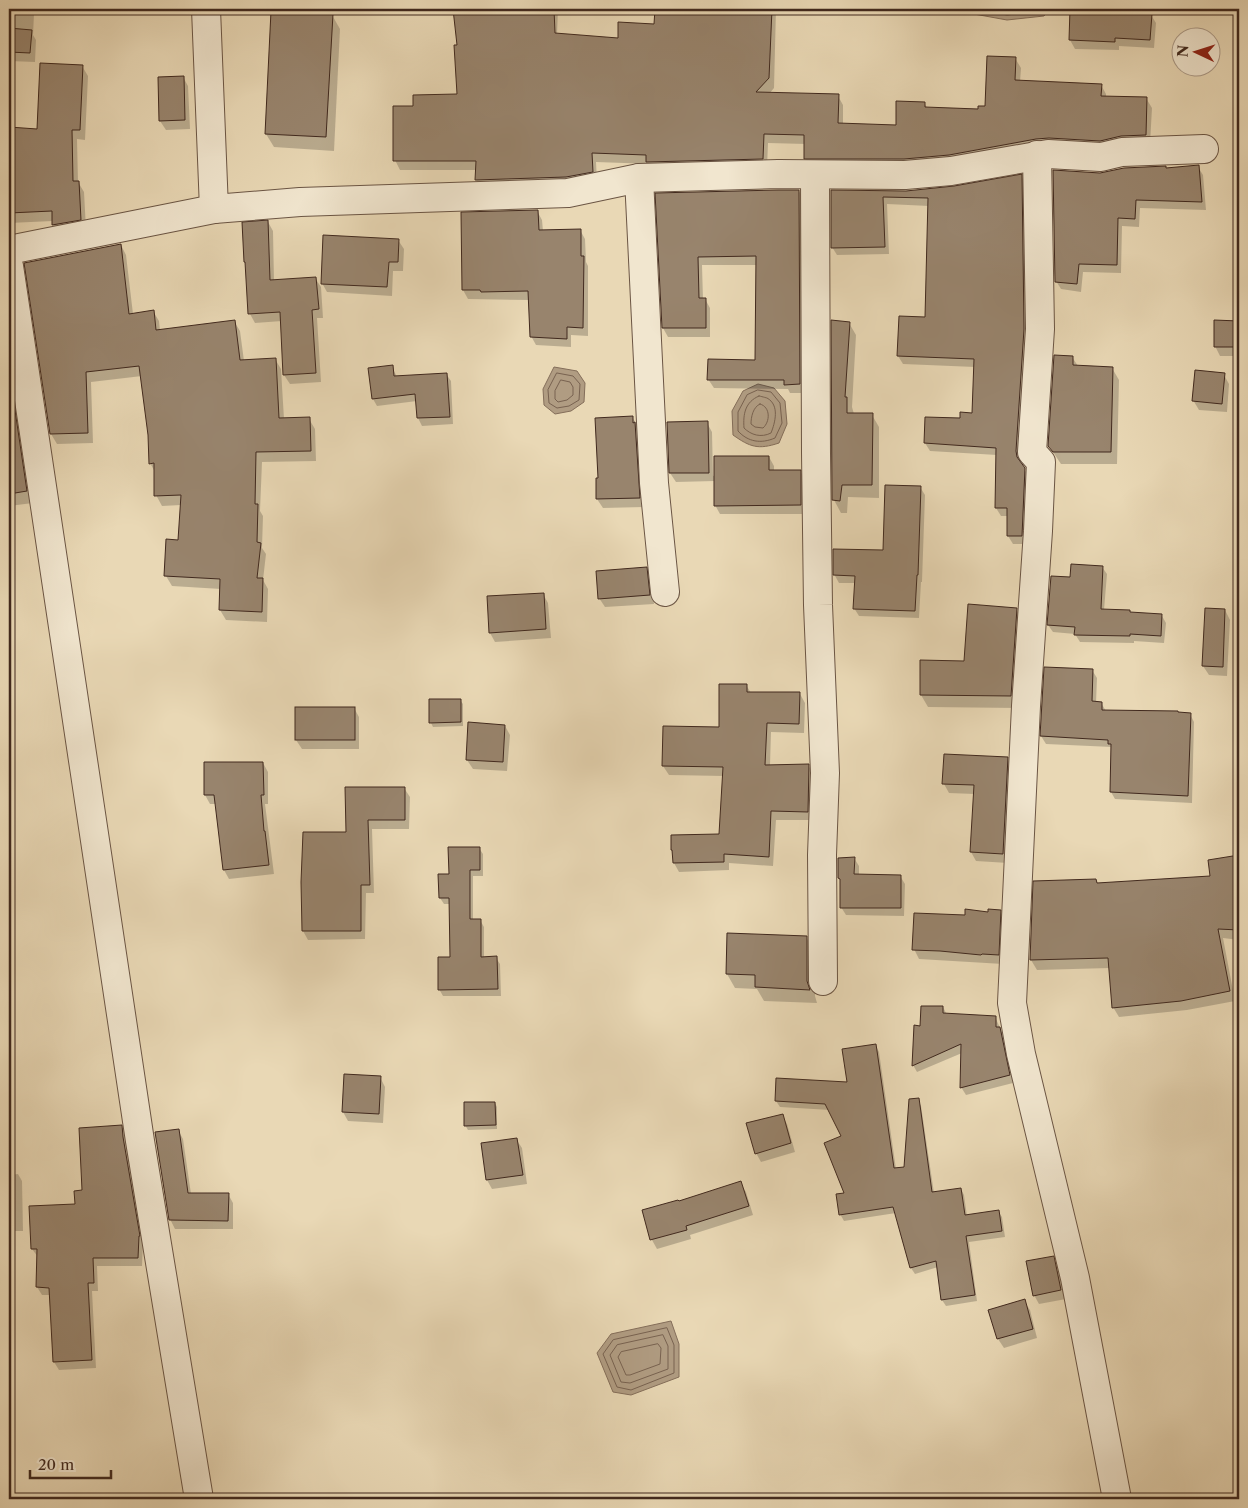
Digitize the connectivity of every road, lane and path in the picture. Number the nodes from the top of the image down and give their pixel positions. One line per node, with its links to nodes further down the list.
1 (206, 9): 6 (street)
2 (1204, 150): 3 (street)
3 (1037, 155): 4 (street); 12 (street)
4 (815, 175): 5 (street); 10 (street)
5 (639, 178): 6 (street); 9 (street)
6 (214, 209): 7 (street)
7 (9, 250)
8 (9, 266): 11 (street)
9 (665, 592)
10 (823, 981)
11 (199, 1499)
12 (1117, 1499)

